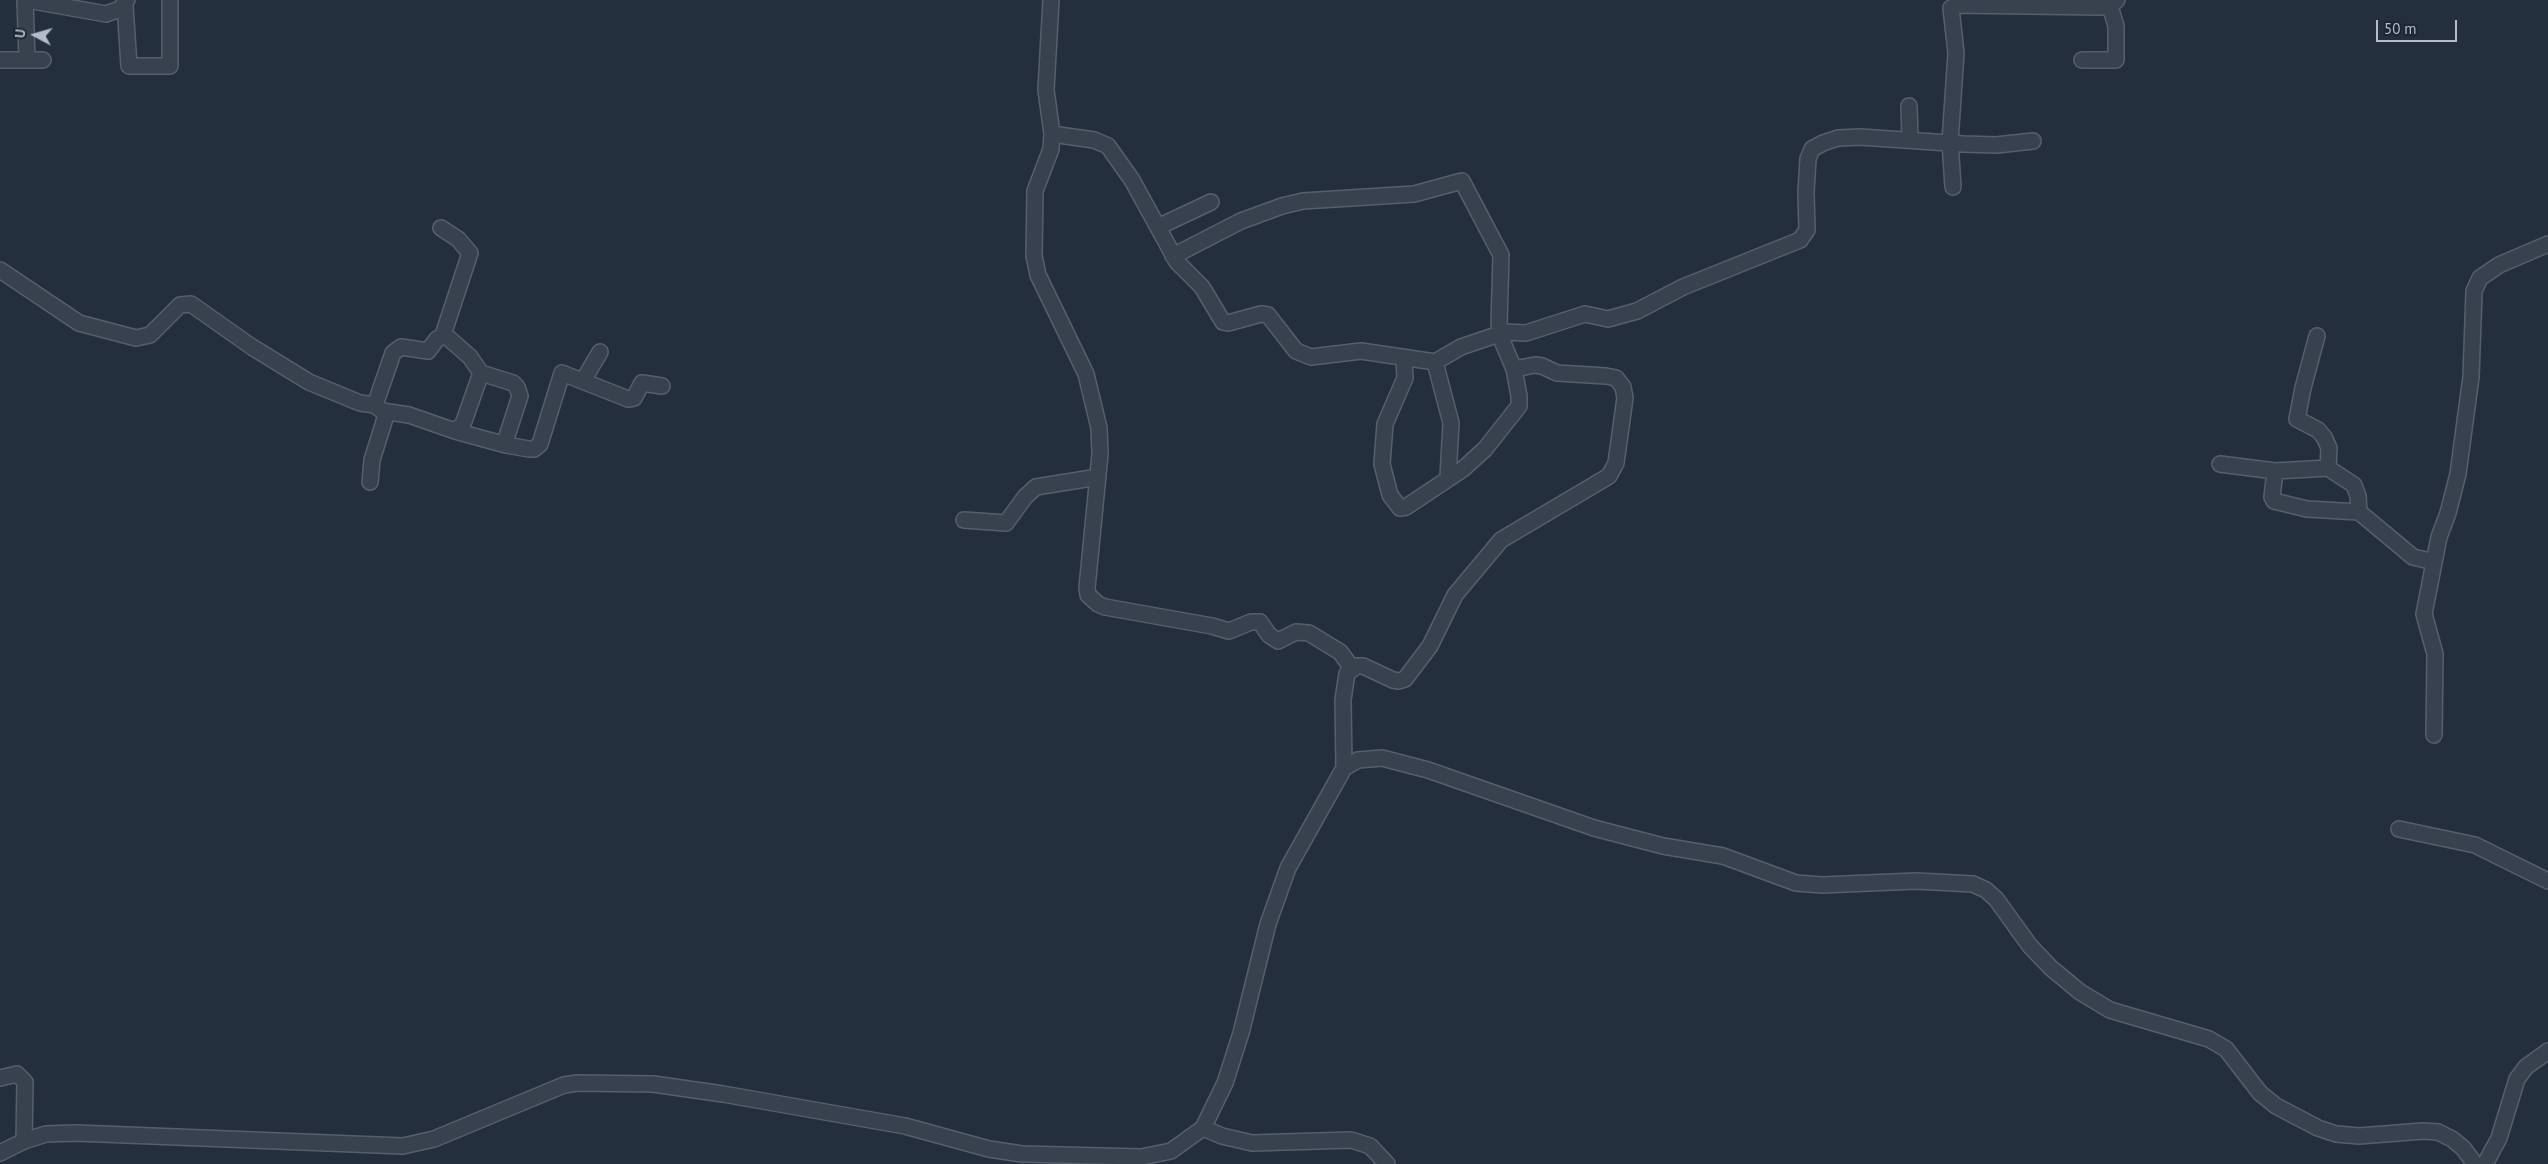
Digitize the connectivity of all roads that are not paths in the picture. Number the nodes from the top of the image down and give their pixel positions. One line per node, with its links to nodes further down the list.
1 (26, 0): 4 (street); 8 (street)
2 (170, 0): 5 (street)
3 (1051, 0): 13 (street)
4 (47, 1): 7 (street)
5 (126, 2): 7 (street)
6 (2113, 3): 11 (street); 16 (street)
7 (84, 5)
8 (27, 59): 9 (street); 10 (street)
9 (0, 60)
10 (43, 60)
11 (2082, 60)
12 (1909, 106): 14 (street)
13 (1052, 134): 19 (street); 40 (street)
14 (1910, 139): 16 (street); 25 (street)
15 (2033, 140): 16 (street)
16 (1950, 142): 17 (street)
17 (1953, 187)
18 (1210, 202): 19 (street)
19 (1158, 227): 22 (street)
20 (441, 228): 24 (street)
21 (2548, 244): 45 (street)
22 (1173, 256): 25 (street); 28 (street)
23 (0, 270): 34 (street)
24 (443, 334): 31 (street); 34 (street)
25 (1501, 334): 29 (street); 30 (street)
26 (2318, 336): 38 (street)
27 (600, 352): 32 (street)
28 (1404, 358): 29 (street); 41 (street)
29 (1435, 362): 41 (street)
30 (1514, 369): 41 (street); 46 (street)
31 (481, 373): 35 (street); 36 (street)
32 (583, 381): 33 (street); 36 (street)
33 (662, 386)
34 (381, 408): 35 (street); 42 (street)
35 (454, 432): 36 (street)
36 (506, 445)
37 (2220, 464): 39 (street)
38 (2328, 468): 39 (street); 43 (street)
39 (2276, 471): 43 (street)
40 (1098, 477): 44 (street); 46 (street)
41 (1448, 477)
42 (370, 482)
43 (2359, 512): 45 (street)
44 (964, 520)
45 (2434, 562): 47 (street)
46 (1352, 668): 48 (street)
47 (2434, 735)
48 (1344, 768): 53 (street); 57 (street)
49 (2399, 829): 50 (street)
50 (2548, 881)
51 (2548, 1051): 58 (street)
52 (0, 1078): 54 (street)
53 (1203, 1128): 54 (street); 56 (street)
54 (24, 1141): 55 (street)
55 (0, 1153)
56 (1387, 1164)
57 (2475, 1164)
58 (2485, 1164)

